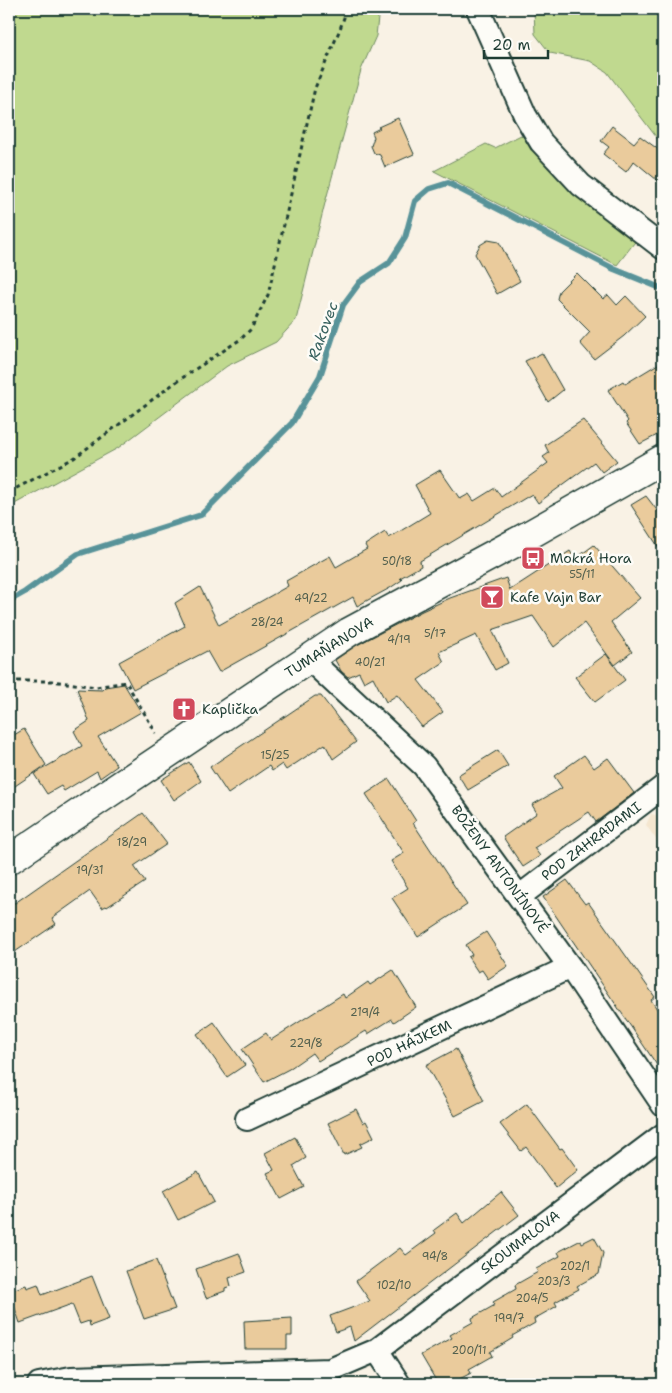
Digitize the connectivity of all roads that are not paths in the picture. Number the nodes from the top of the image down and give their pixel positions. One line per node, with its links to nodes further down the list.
1 (478, 9): 2 (street)
2 (663, 248)
3 (663, 459): 4 (street, TUMAŇANOVA)
4 (308, 658): 6 (street, TUMAŇANOVA); 7 (street, BOŽENY ANTONÍNOVÉ)
5 (663, 787): 7 (street, POD ZAHRADAMI)
6 (9, 860)
7 (520, 896): 8 (street, BOŽENY ANTONÍNOVÉ)
8 (570, 967): 9 (street, BOŽENY ANTONÍNOVÉ); 10 (street, POD HÁJKEM)
9 (663, 1105)
10 (247, 1119)
11 (663, 1135): 12 (street, SKOUMALOVA)
12 (377, 1350): 13 (street, SKOUMALOVA); 14 (street)
13 (39, 1384)
14 (400, 1384)

